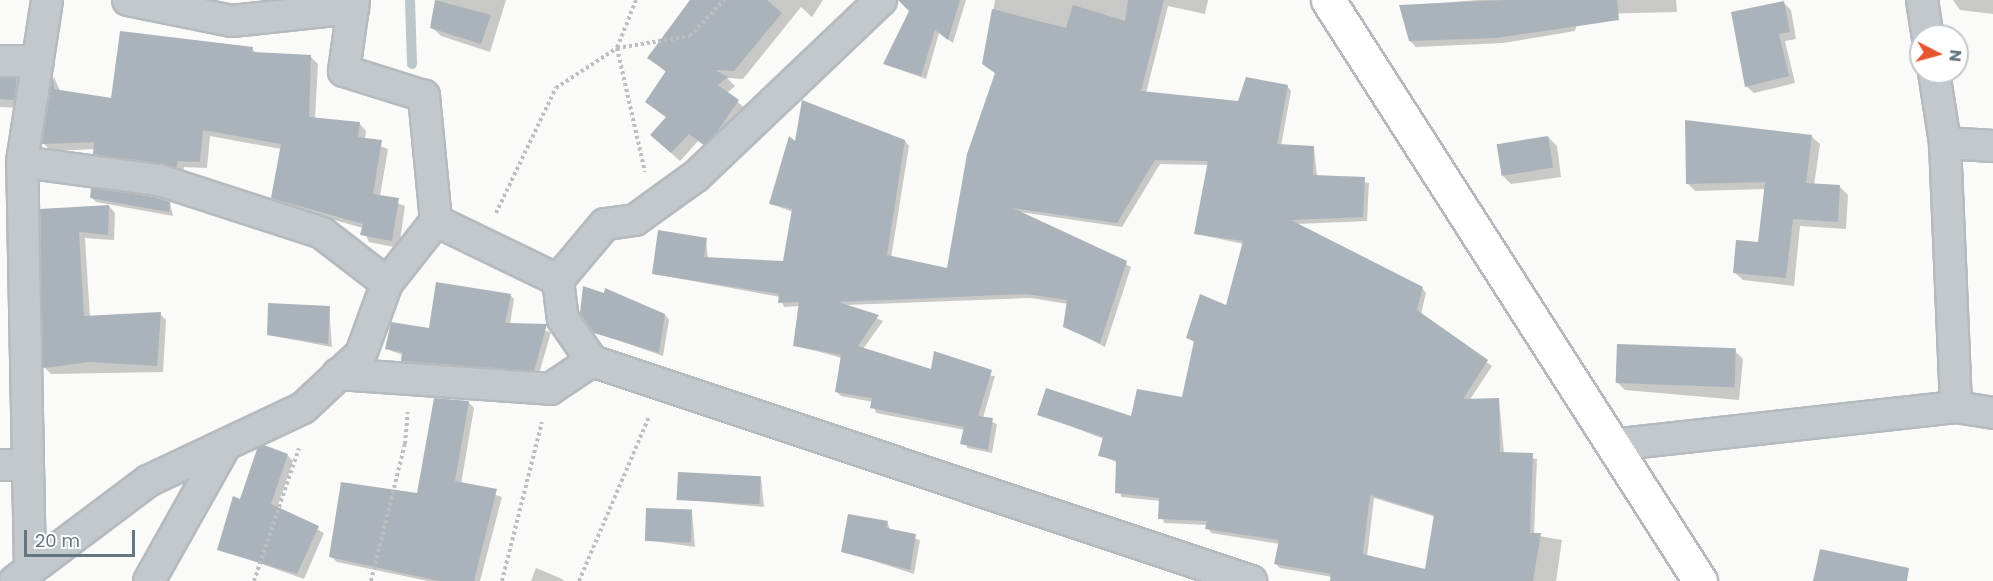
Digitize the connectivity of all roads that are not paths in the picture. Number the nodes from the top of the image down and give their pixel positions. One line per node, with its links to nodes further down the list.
1 (47, 0): 9 (street)
2 (881, 0): 15 (street)
3 (1328, 0): 21 (main road)
4 (1922, 0): 7 (street)
5 (138, 1): 6 (street)
6 (353, 4): 14 (street)
7 (1926, 24)
8 (0, 61): 9 (street)
9 (38, 61): 13 (street)
10 (1936, 84): 11 (street)
11 (1945, 143): 12 (street); 19 (street)
12 (1993, 146)
13 (22, 162): 16 (street); 23 (street)
14 (436, 221): 15 (street); 16 (street)
15 (558, 279): 17 (street)
16 (387, 282): 18 (street)
17 (592, 361): 18 (street); 26 (street)
18 (338, 374): 22 (street)
19 (1956, 407): 20 (street); 21 (street)
20 (1993, 413)
21 (1612, 445): 27 (main road)
22 (222, 451): 24 (street); 25 (street)
23 (14, 465): 24 (street)
24 (22, 575)
25 (149, 581)
26 (1251, 581)
27 (1700, 581)

